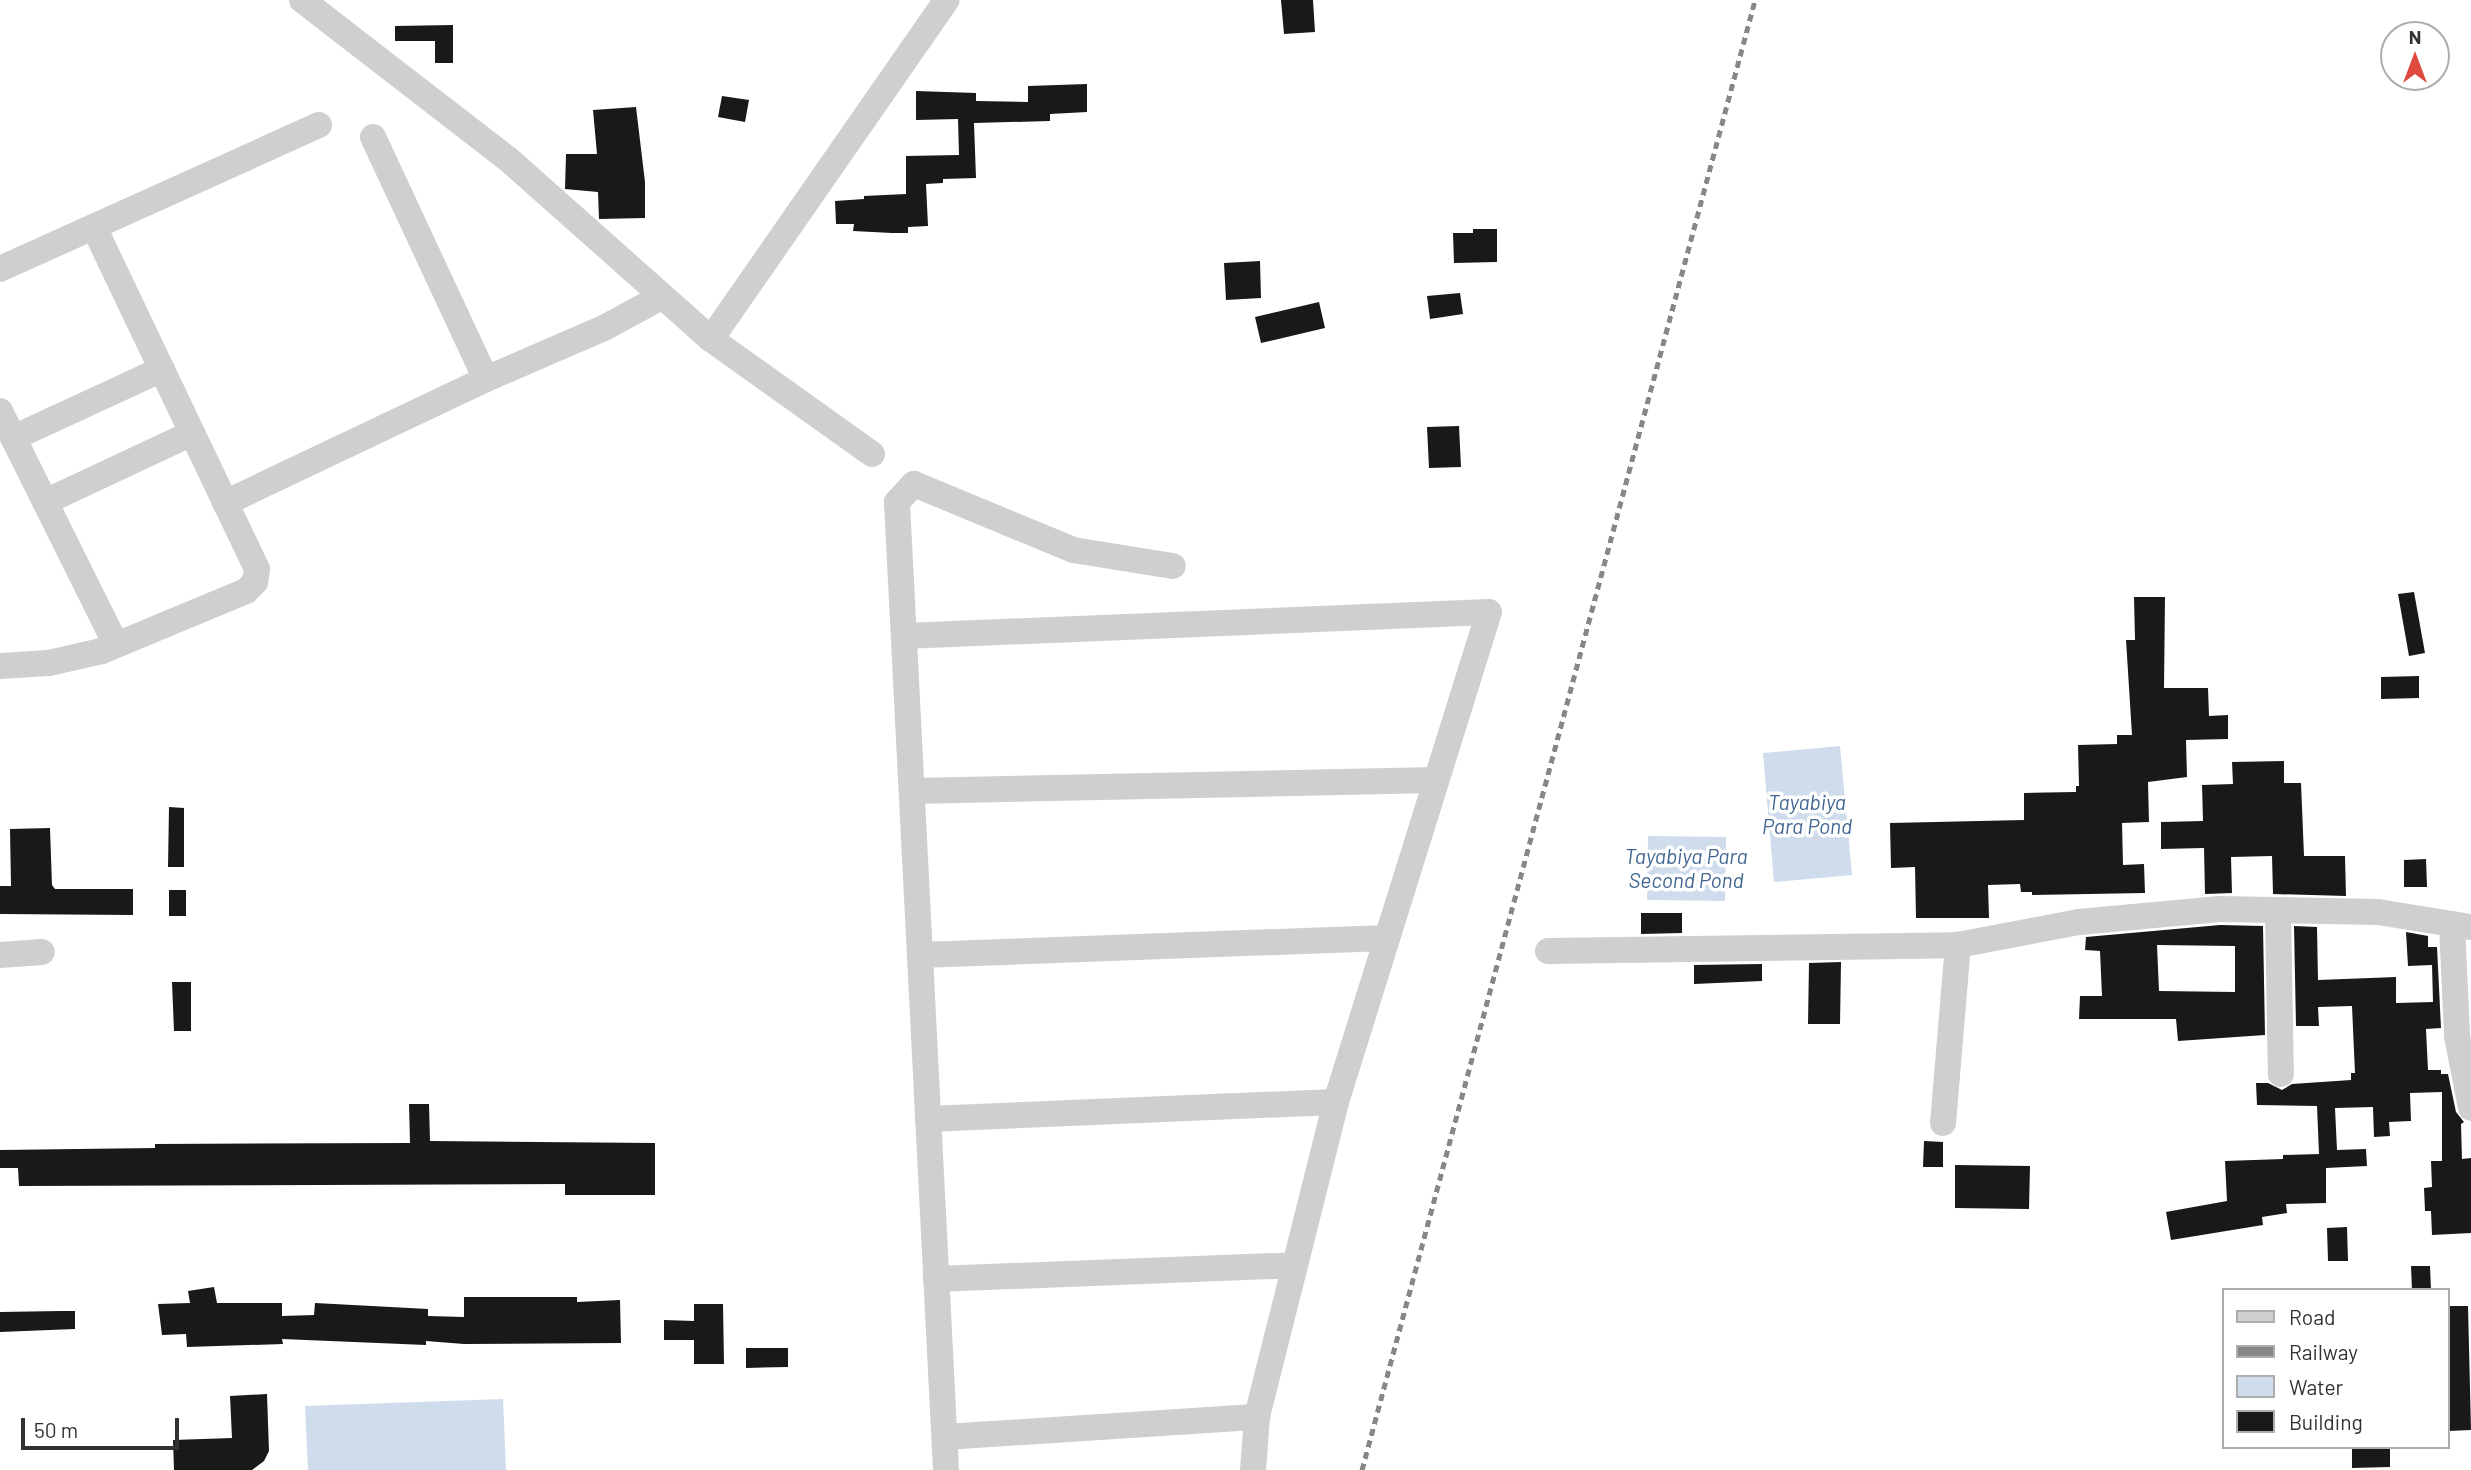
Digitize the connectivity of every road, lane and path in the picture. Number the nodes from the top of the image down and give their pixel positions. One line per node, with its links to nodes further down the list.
1 (302, 0): 7 (street)
2 (947, 0): 8 (street)
3 (319, 125): 5 (street)
4 (373, 137): 10 (street)
5 (94, 227): 6 (street); 9 (street)
6 (0, 269)
7 (661, 298): 8 (street); 10 (street)
8 (711, 339): 14 (street)
9 (162, 369): 12 (street); 13 (street)
10 (486, 379): 16 (street)
11 (0, 411): 13 (street)
12 (192, 433): 15 (street); 16 (street)
13 (13, 438): 15 (street)
14 (873, 454)
15 (45, 502): 19 (street)
16 (225, 503): 19 (street)
17 (1173, 566): 18 (street)
18 (904, 636): 21 (street); 22 (street)
19 (116, 645): 20 (street)
20 (0, 666)
21 (1436, 780): 22 (street); 25 (street)
22 (912, 790): 30 (street)
23 (2278, 910): 24 (street); 26 (street); 31 (street)
24 (2462, 926): 33 (street)
25 (1387, 938): 30 (street); 32 (street)
26 (1958, 945): 27 (street); 35 (street)
27 (1548, 951)
28 (42, 952): 29 (street)
29 (0, 955)
30 (920, 955): 34 (street)
31 (2281, 1074)
32 (1336, 1102): 34 (street); 36 (street)
33 (2471, 1108)
34 (928, 1119): 37 (street)
35 (1943, 1123)
36 (1295, 1265): 37 (street); 38 (street)
37 (936, 1279): 39 (street)
38 (1257, 1417): 39 (street); 41 (street)
39 (944, 1437): 40 (street)
40 (946, 1470)
41 (1253, 1470)

